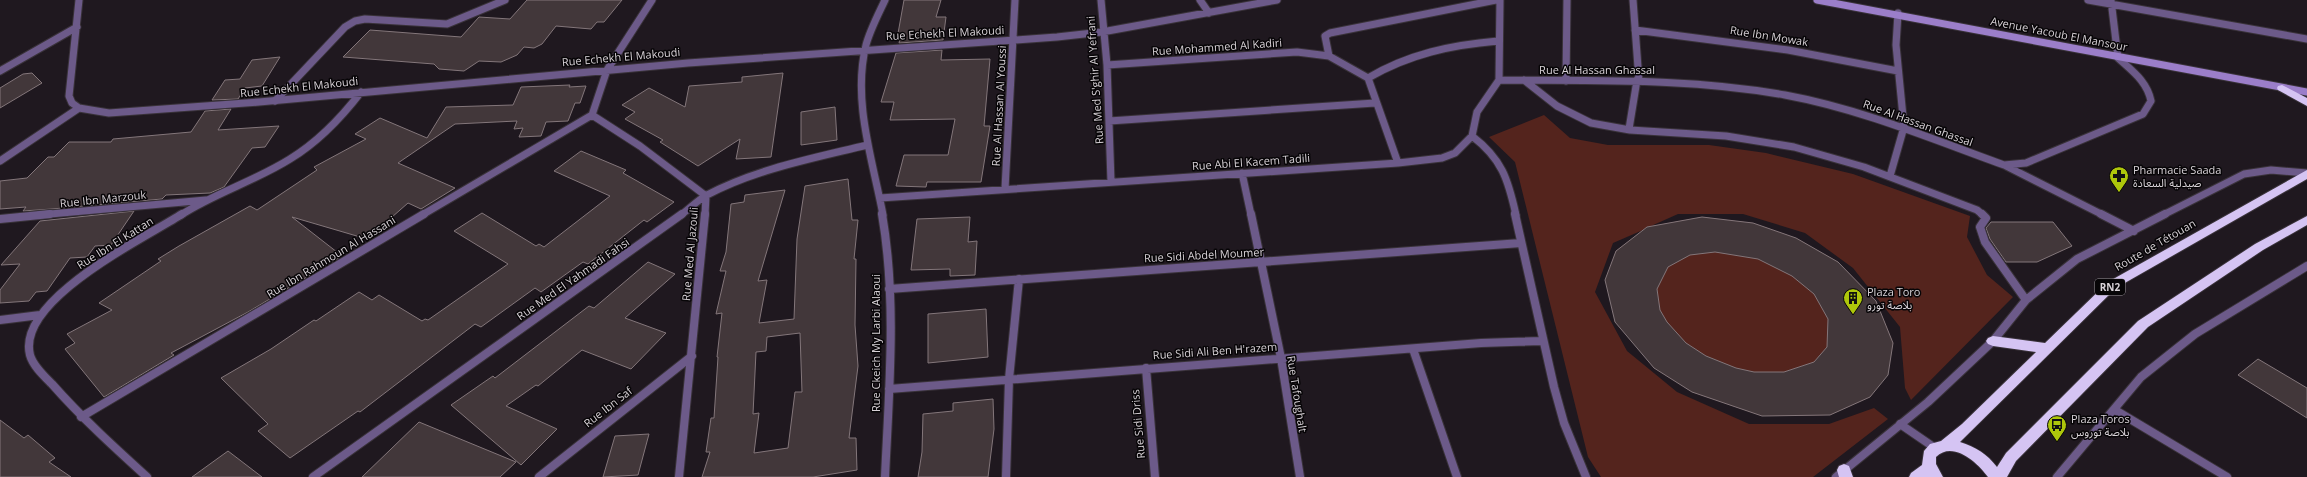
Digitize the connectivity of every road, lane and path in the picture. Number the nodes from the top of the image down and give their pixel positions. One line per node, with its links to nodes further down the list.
1 (79, 0): 18 (street)
2 (505, 0): 39 (street)
3 (652, 0): 28 (street)
4 (885, 0): 24 (street, Rue Ckeich My Larbi Alaoui)
5 (1016, 0): 22 (street, Rue Al Hassan Al Youssi)
6 (1100, 0): 20 (street, Rue Med S'ghir Al Yefrani)
7 (1200, 0): 16 (street)
8 (1275, 0): 16 (street, Rue Echekh El Makoudi)
9 (1496, 0): 25 (street)
10 (1500, 0): 23 (street)
11 (1567, 0): 35 (street)
12 (1633, 0): 19 (street)
13 (1817, 0): 17 (street, Avenue Yacoub El Mansour)
14 (2088, 0): 15 (street)
15 (2111, 2): 21 (street); 26 (street)
16 (1209, 13): 20 (street, Rue Echekh El Makoudi)
17 (1898, 13): 26 (street, Avenue Yacoub El Mansour); 30 (street)
18 (77, 27): 29 (street); 42 (street)
19 (1635, 30): 30 (street, Rue Ibn Mowak); 34 (street)
20 (1102, 32): 22 (street, Rue Echekh El Makoudi); 27 (street, Rue Med S'ghir Al Yefrani)
21 (2307, 39)
22 (1013, 41): 24 (street, Rue Echekh El Makoudi); 56 (street, Rue Al Hassan Al Youssi)
23 (1498, 42): 31 (street); 32 (street)
24 (865, 49): 28 (street, Rue Echekh El Makoudi); 48 (street, Rue Ckeich My Larbi Alaoui)
25 (1329, 56): 27 (street, Rue Mohammed Al Kadiri); 31 (street, Rue Mohammed Al Kadiri)
26 (2118, 58): 36 (street, Avenue Yacoub El Mansour); 51 (street, Rue Al Hassan Ghassal)
27 (1107, 65): 44 (street, Rue Med S'ghir Al Yefrani)
28 (607, 70): 37 (street, Rue Echekh El Makoudi); 43 (street)
29 (0, 71)
30 (1898, 71): 45 (street)
31 (1368, 78): 41 (street)
32 (1499, 80): 33 (street, Rue Al Hassan Ghassal); 47 (street)
33 (1524, 80): 35 (street, Rue Al Hassan Ghassal); 46 (street)
34 (1638, 80): 35 (street, Rue Al Hassan Ghassal); 45 (street, Rue Al Hassan Ghassal); 46 (street)
35 (1566, 81)
36 (2282, 88): 38 (street, Avenue Yacoub El Mansour); 40 (highway)
37 (361, 92): 39 (street, Rue Echekh El Makoudi); 59 (street, Rue Ibn El Kattan)
38 (2307, 93)
39 (275, 101): 42 (street, Rue Echekh El Makoudi)
40 (2307, 102)
41 (1375, 103): 44 (street); 50 (street)
42 (79, 108): 49 (street)
43 (592, 115): 57 (street, Rue Med Al Jazouli); 81 (street, Rue Ibn Rahmoun Al Hassani)
44 (1109, 121): 55 (street, Rue Med S'ghir Al Yefrani)
45 (1904, 127): 51 (street, Rue Al Hassan Ghassal); 54 (street)
46 (1629, 129): 54 (street)
47 (1472, 136): 50 (street, Rue Abi El Kacem Tadili); 63 (street)
48 (867, 145): 57 (street, Rue Med El Yahmadi Fahsi); 58 (street, Rue Ckeich My Larbi Alaoui)
49 (0, 161)
50 (1398, 163): 52 (street, Rue Abi El Kacem Tadili)
51 (2004, 165): 62 (street)
52 (1242, 173): 55 (street, Rue Abi El Kacem Tadili); 64 (street, Rue Tafoughalt)
53 (2307, 174): 62 (street); 74 (highway, Route de Tétouan / RN2)
54 (1890, 176): 68 (street)
55 (1111, 182): 56 (street, Rue Abi El Kacem Tadili)
56 (1005, 189): 58 (street, Rue Abi El Kacem Tadili)
57 (706, 196): 75 (street, Rue Med Al Jazouli); 87 (street, Rue Med El Yahmadi Fahsi)
58 (880, 198): 67 (street, Rue Ckeich My Larbi Alaoui)
59 (208, 199): 60 (street, Rue Ibn Marzouk); 69 (street, Rue Ibn El Kattan)
60 (0, 220)
61 (2307, 220): 97 (highway)
62 (2134, 230): 68 (street)
63 (1521, 243): 64 (street, Rue Sidi Abdel Moumer); 71 (street)
64 (1260, 263): 66 (street, Rue Sidi Abdel Moumer); 76 (street, Rue Tafoughalt)
65 (2307, 266): 80 (street)
66 (1019, 279): 67 (street, Rue Sidi Abdel Moumer); 78 (street)
67 (889, 289): 79 (street, Rue Ckeich My Larbi Alaoui)
68 (2026, 300): 72 (street)
69 (40, 315): 70 (street); 81 (street, Rue Ibn El Kattan)
70 (0, 320)
71 (1543, 341): 73 (street, Rue Sidi Ali Ben H'razem); 95 (street)
72 (1993, 341): 74 (highway); 82 (street)
73 (1413, 348): 76 (street, Rue Sidi Ali Ben H'razem); 94 (street)
74 (2046, 348): 83 (highway, Route de Tétouan / RN2)
75 (692, 356): 88 (street, Rue Ibn Saf); 89 (street, Rue Med Al Jazouli)
76 (1281, 358): 77 (street, Rue Sidi Ali Ben H'razem); 93 (street, Rue Tafoughalt)
77 (1146, 368): 78 (street, Rue Sidi Ali Ben H'razem); 92 (street, Rue Sidi Driss)
78 (1009, 379): 79 (street, Rue Sidi Ali Ben H'razem); 91 (street)
79 (889, 389): 90 (street, Rue Ckeich My Larbi Alaoui)
80 (2115, 410): 98 (street); 99 (street)
81 (81, 417): 86 (street, Rue Ibn El Kattan)
82 (1900, 424): 83 (street); 85 (street)
83 (1940, 446): 84 (highway); 97 (highway)
84 (1933, 472): 96 (highway)
85 (1842, 475)
86 (147, 477)
87 (312, 477)
88 (538, 477)
89 (679, 477)
90 (885, 477)
91 (1006, 477)
92 (1155, 477)
93 (1300, 477)
94 (1457, 477)
95 (1586, 477)
96 (1916, 477)
97 (1997, 477)
98 (2057, 477)
99 (2227, 477)

